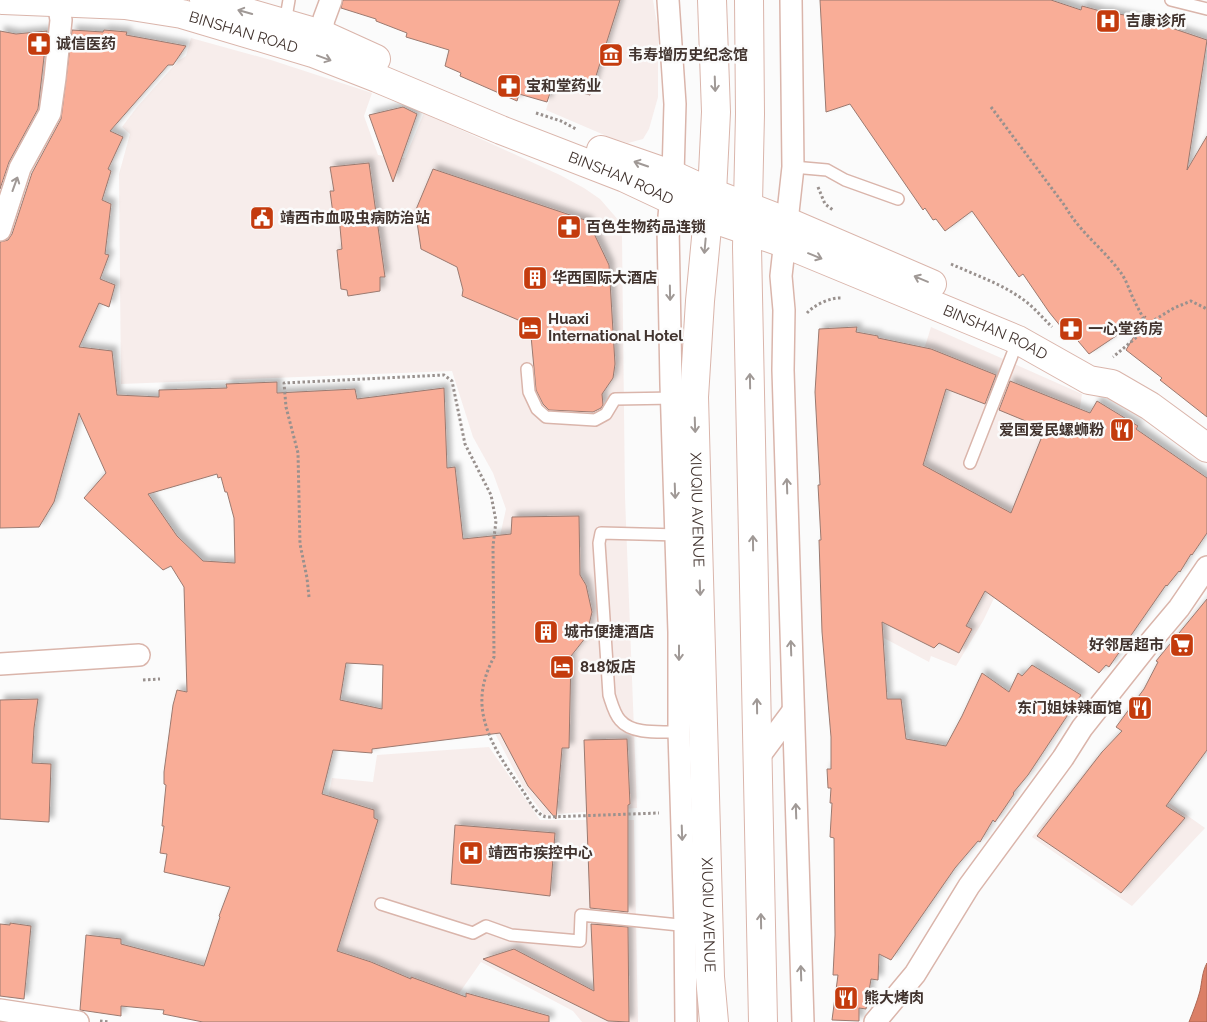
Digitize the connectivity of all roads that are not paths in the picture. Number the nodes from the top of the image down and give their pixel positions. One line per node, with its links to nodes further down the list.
1 (3, 0): 9 (main road, BINSHAN ROAD)
2 (204, 0): 11 (main road, BINSHAN ROAD, one-way to 2)
3 (331, 0): 12 (street)
4 (668, 0): 14 (street)
5 (712, 0): 16 (main road, XIUQIU AVENUE, one-way to 16)
6 (749, 0): 17 (main road)
7 (791, 0): 13 (street)
8 (1171, 0): 10 (lane)
9 (58, 2): 14 (main road, BINSHAN ROAD, one-way to 14); 18 (street, one-way to 9)
10 (1207, 9)
11 (287, 12): 12 (main road, BINSHAN ROAD)
12 (321, 34): 14 (main road, BINSHAN ROAD, one-way to 12)
13 (793, 167): 15 (lane); 19 (street)
14 (671, 187): 16 (main road, BINSHAN ROAD); 22 (street, one-way to 22)
15 (898, 200)
16 (710, 205): 17 (main road, BINSHAN ROAD); 22 (main road, XIUQIU AVENUE, one-way to 22)
17 (749, 219): 19 (main road, BINSHAN ROAD); 32 (main road, one-way to 17)
18 (0, 230)
19 (787, 233): 20 (main road, BINSHAN ROAD, one-way to 20); 23 (main road, BINSHAN ROAD, one-way to 19); 30 (street, one-way to 19)
20 (1018, 340): 24 (main road, BINSHAN ROAD); 25 (lane)
21 (527, 370): 22 (lane)
22 (683, 397): 26 (main road, XIUQIU AVENUE, one-way to 26)
23 (1207, 437)
24 (1207, 448)
25 (970, 463)
26 (688, 534): 31 (main road, XIUQIU AVENUE, one-way to 31); 31 (lane)
27 (1207, 567): 45 (street)
28 (139, 655): 29 (street)
29 (0, 664)
30 (793, 711): 32 (street); 44 (street, one-way to 30)
31 (691, 732): 33 (main road, XIUQIU AVENUE); 34 (street)
32 (758, 758): 43 (main road, one-way to 32)
33 (704, 761): 34 (street); 36 (main road, XIUQIU AVENUE)
34 (681, 805): 36 (street, one-way to 36)
35 (381, 904): 36 (lane)
36 (697, 926): 41 (street); 42 (main road, XIUQIU AVENUE)
37 (0, 1010): 40 (street)
38 (0, 1018): 39 (street)
39 (31, 1022)
40 (78, 1022)
41 (686, 1022)
42 (714, 1022)
43 (763, 1022)
44 (803, 1022)
45 (875, 1022)

